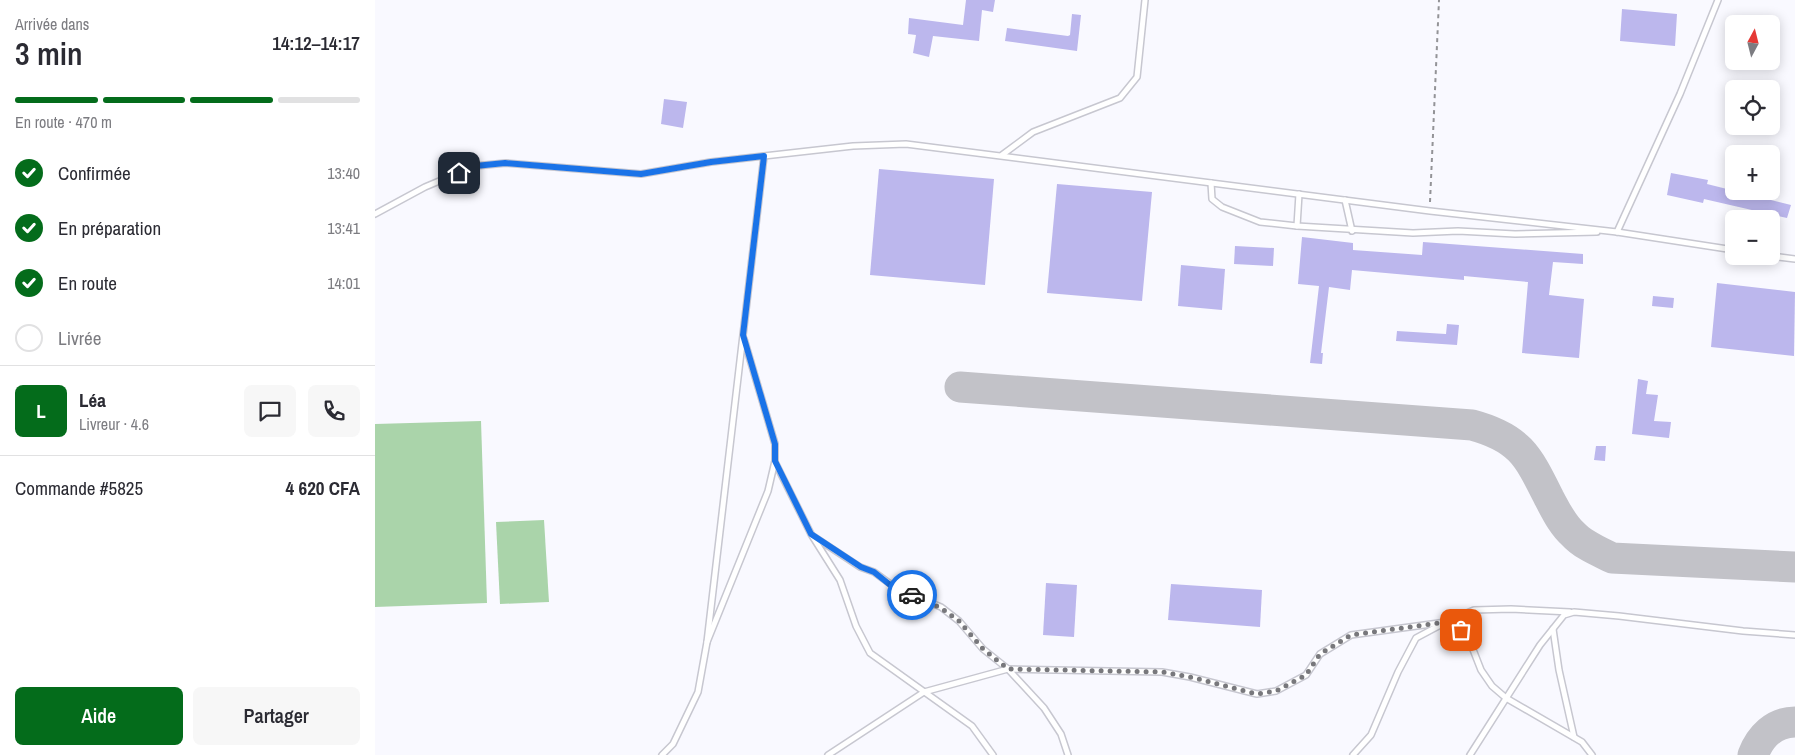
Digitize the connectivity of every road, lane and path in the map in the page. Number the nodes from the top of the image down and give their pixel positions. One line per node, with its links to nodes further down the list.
1 (1145, 0): 4 (lane)
2 (1439, 0): 9 (path)
3 (1718, 0): 13 (lane)
4 (1001, 155): 5 (lane); 6 (lane)
5 (764, 156): 10 (lane); 17 (lane)
6 (1211, 182): 7 (lane); 11 (lane)
7 (1299, 194): 8 (lane); 11 (lane)
8 (1345, 200): 9 (lane); 12 (lane)
9 (1430, 211): 13 (lane)
10 (375, 214)
11 (1297, 226): 12 (lane)
12 (1352, 231): 13 (lane)
13 (1617, 232): 14 (lane)
14 (1725, 249)
15 (1780, 257): 16 (lane)
16 (1795, 259)
17 (743, 335): 18 (lane); 24 (lane)
18 (775, 461): 19 (lane); 24 (lane)
19 (811, 534): 25 (lane); 26 (lane)
20 (1574, 612): 21 (lane); 22 (lane); 23 (lane)
21 (1446, 622): 25 (lane); 27 (lane); 33 (lane)
22 (1553, 629): 27 (lane); 28 (lane)
23 (1795, 635)
24 (707, 642): 29 (lane)
25 (1008, 669): 26 (lane); 32 (lane)
26 (924, 692): 30 (lane); 31 (lane)
27 (1506, 698): 28 (lane); 34 (lane)
28 (1574, 737): 35 (lane)
29 (662, 755)
30 (828, 755)
31 (993, 755)
32 (1068, 755)
33 (1353, 755)
34 (1470, 755)
35 (1593, 755)

